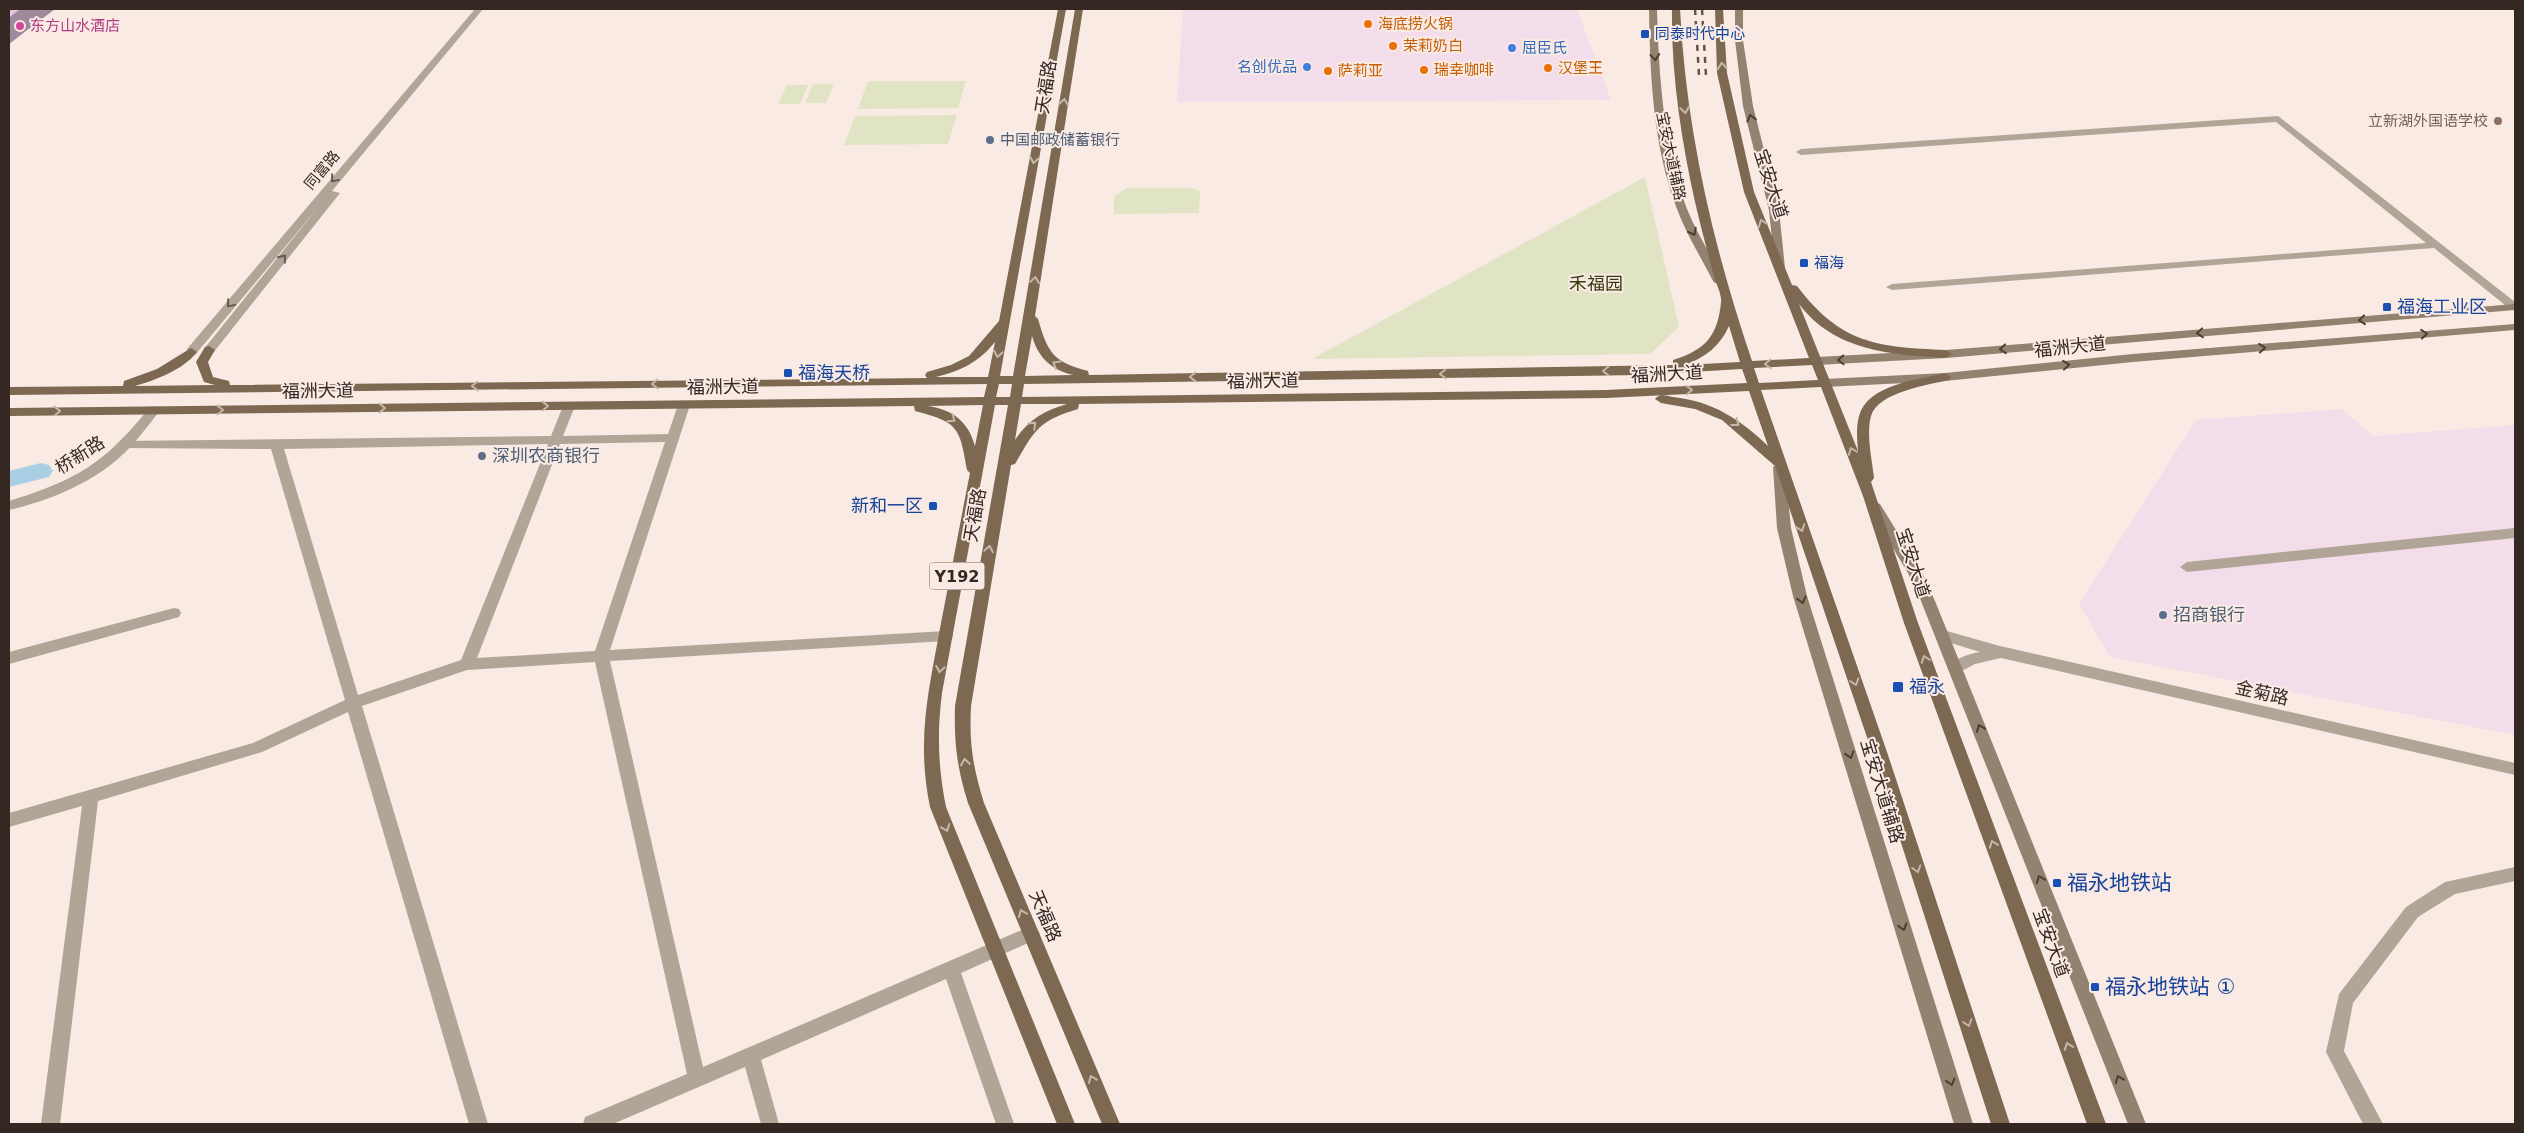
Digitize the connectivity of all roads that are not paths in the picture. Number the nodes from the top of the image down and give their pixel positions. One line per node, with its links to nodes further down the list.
1 (479, 9): 19 (street, 同富路, one-way to 19)
2 (486, 9): 18 (street, 同富路, one-way to 2)
3 (1084, 9): 15 (main road, 天福路 / Y192, one-way to 3)
4 (1653, 9): 13 (main road, 宝安大道辅路, one-way to 13)
5 (1676, 9): 13 (main road, one-way to 13)
6 (1719, 9): 11 (main road, 宝安大道, one-way to 6)
7 (1739, 9): 11 (main road, one-way to 7)
8 (1057, 10): 16 (main road, 天福路 / Y192, one-way to 16)
9 (1801, 152): 10 (street)
10 (2436, 245): 12 (street); 14 (street)
11 (1780, 268): 20 (main road); 21 (main road, 宝安大道)
12 (1892, 287)
13 (1725, 294): 22 (main road); 23 (main road)
14 (2515, 307): 20 (main road, 福洲大道, one-way to 20)
15 (1030, 313): 26 (main road, one-way to 15); 28 (main road, 天福路 / Y192)
16 (1004, 319): 27 (main road, 天福路 / Y192, one-way to 27); 29 (main road)
17 (2515, 327): 25 (main road, 福洲大道, one-way to 17)
18 (209, 350): 32 (main road)
19 (191, 352): 33 (main road)
20 (1946, 354): 21 (main road, 福洲大道, one-way to 21)
21 (1817, 361): 22 (main road, 福洲大道, one-way to 22); 30 (main road, 宝安大道)
22 (1747, 365): 23 (main road, 福洲大道); 31 (main road)
23 (1640, 370): 24 (main road, 福洲大道, one-way to 24)
24 (1582, 372): 26 (main road, 福洲大道, one-way to 26); 36 (main road)
25 (1945, 377): 30 (main road, 福洲大道); 52 (main road)
26 (1119, 378): 28 (main road, 福洲大道)
27 (993, 380): 28 (main road, 福洲大道); 29 (main road, 福洲大道); 38 (main road, 天福路 / Y192)
28 (1019, 380): 39 (main road, 天福路 / Y192)
29 (880, 382): 32 (main road, 福洲大道, one-way to 32)
30 (1825, 383): 31 (main road, 福洲大道); 52 (main road, 宝安大道, one-way to 30)
31 (1754, 387): 35 (main road, 福洲大道, one-way to 31); 49 (main road)
32 (240, 388): 33 (main road, 福洲大道)
33 (108, 390): 34 (main road, 福洲大道)
34 (9, 391)
35 (1606, 394): 36 (main road, 福洲大道); 49 (main road, one-way to 49)
36 (1588, 395): 37 (main road, 福洲大道)
37 (1121, 401): 39 (main road, 福洲大道); 51 (main road, one-way to 37)
38 (989, 402): 39 (main road, 福洲大道); 40 (main road, 福洲大道); 50 (main road, 天福路 / Y192)
39 (1016, 402): 51 (main road, 天福路 / Y192)
40 (871, 403): 41 (main road, 福洲大道); 50 (main road, one-way to 50)
41 (684, 405): 42 (main road, 福洲大道); 45 (street)
42 (569, 406): 43 (main road, 福洲大道, one-way to 42); 46 (street)
43 (154, 410): 44 (main road, 福洲大道, one-way to 43); 47 (street, 桥新路)
44 (9, 412)
45 (672, 438): 46 (street); 60 (street)
46 (554, 440): 48 (street); 62 (street)
47 (126, 444): 48 (street); 53 (street, 桥新路)
48 (276, 445): 64 (street)
49 (1779, 466): 81 (main road, 宝安大道辅路, one-way to 81); 82 (main road, one-way to 82)
50 (975, 481): 58 (main road, 天福路 / Y192)
51 (1001, 482): 69 (main road, 天福路 / Y192, one-way to 51)
52 (1870, 496): 57 (main road); 83 (main road, 宝安大道, one-way to 52)
53 (9, 506)
54 (2515, 533): 55 (street)
55 (2187, 566)
56 (174, 613): 61 (street)
57 (1943, 635): 59 (street, 金菊路); 63 (main road)
58 (946, 636): 60 (street); 70 (main road, 天福路 / Y192, one-way to 70)
59 (2000, 652): 63 (street); 65 (street, 金菊路)
60 (601, 655): 62 (street); 73 (street)
61 (9, 658)
62 (467, 664): 64 (street)
63 (1956, 668): 84 (main road, one-way to 63)
64 (353, 703): 66 (street); 75 (street)
65 (2515, 769)
66 (91, 796): 67 (street); 74 (street)
67 (9, 820)
68 (2515, 874): 85 (street)
69 (1031, 934): 70 (street); 80 (main road, 天福路 / Y192, one-way to 69)
70 (995, 950): 71 (street); 79 (main road, 天福路 / Y192)
71 (951, 969): 72 (street); 78 (street)
72 (751, 1055): 73 (street); 77 (street)
73 (697, 1079): 76 (street)
74 (50, 1124)
75 (480, 1124)
76 (592, 1124)
77 (770, 1124)
78 (1006, 1124)
79 (1066, 1124)
80 (1111, 1124)
81 (1964, 1124)
82 (2001, 1124)
83 (2097, 1124)
84 (2137, 1124)
85 (2372, 1124)

